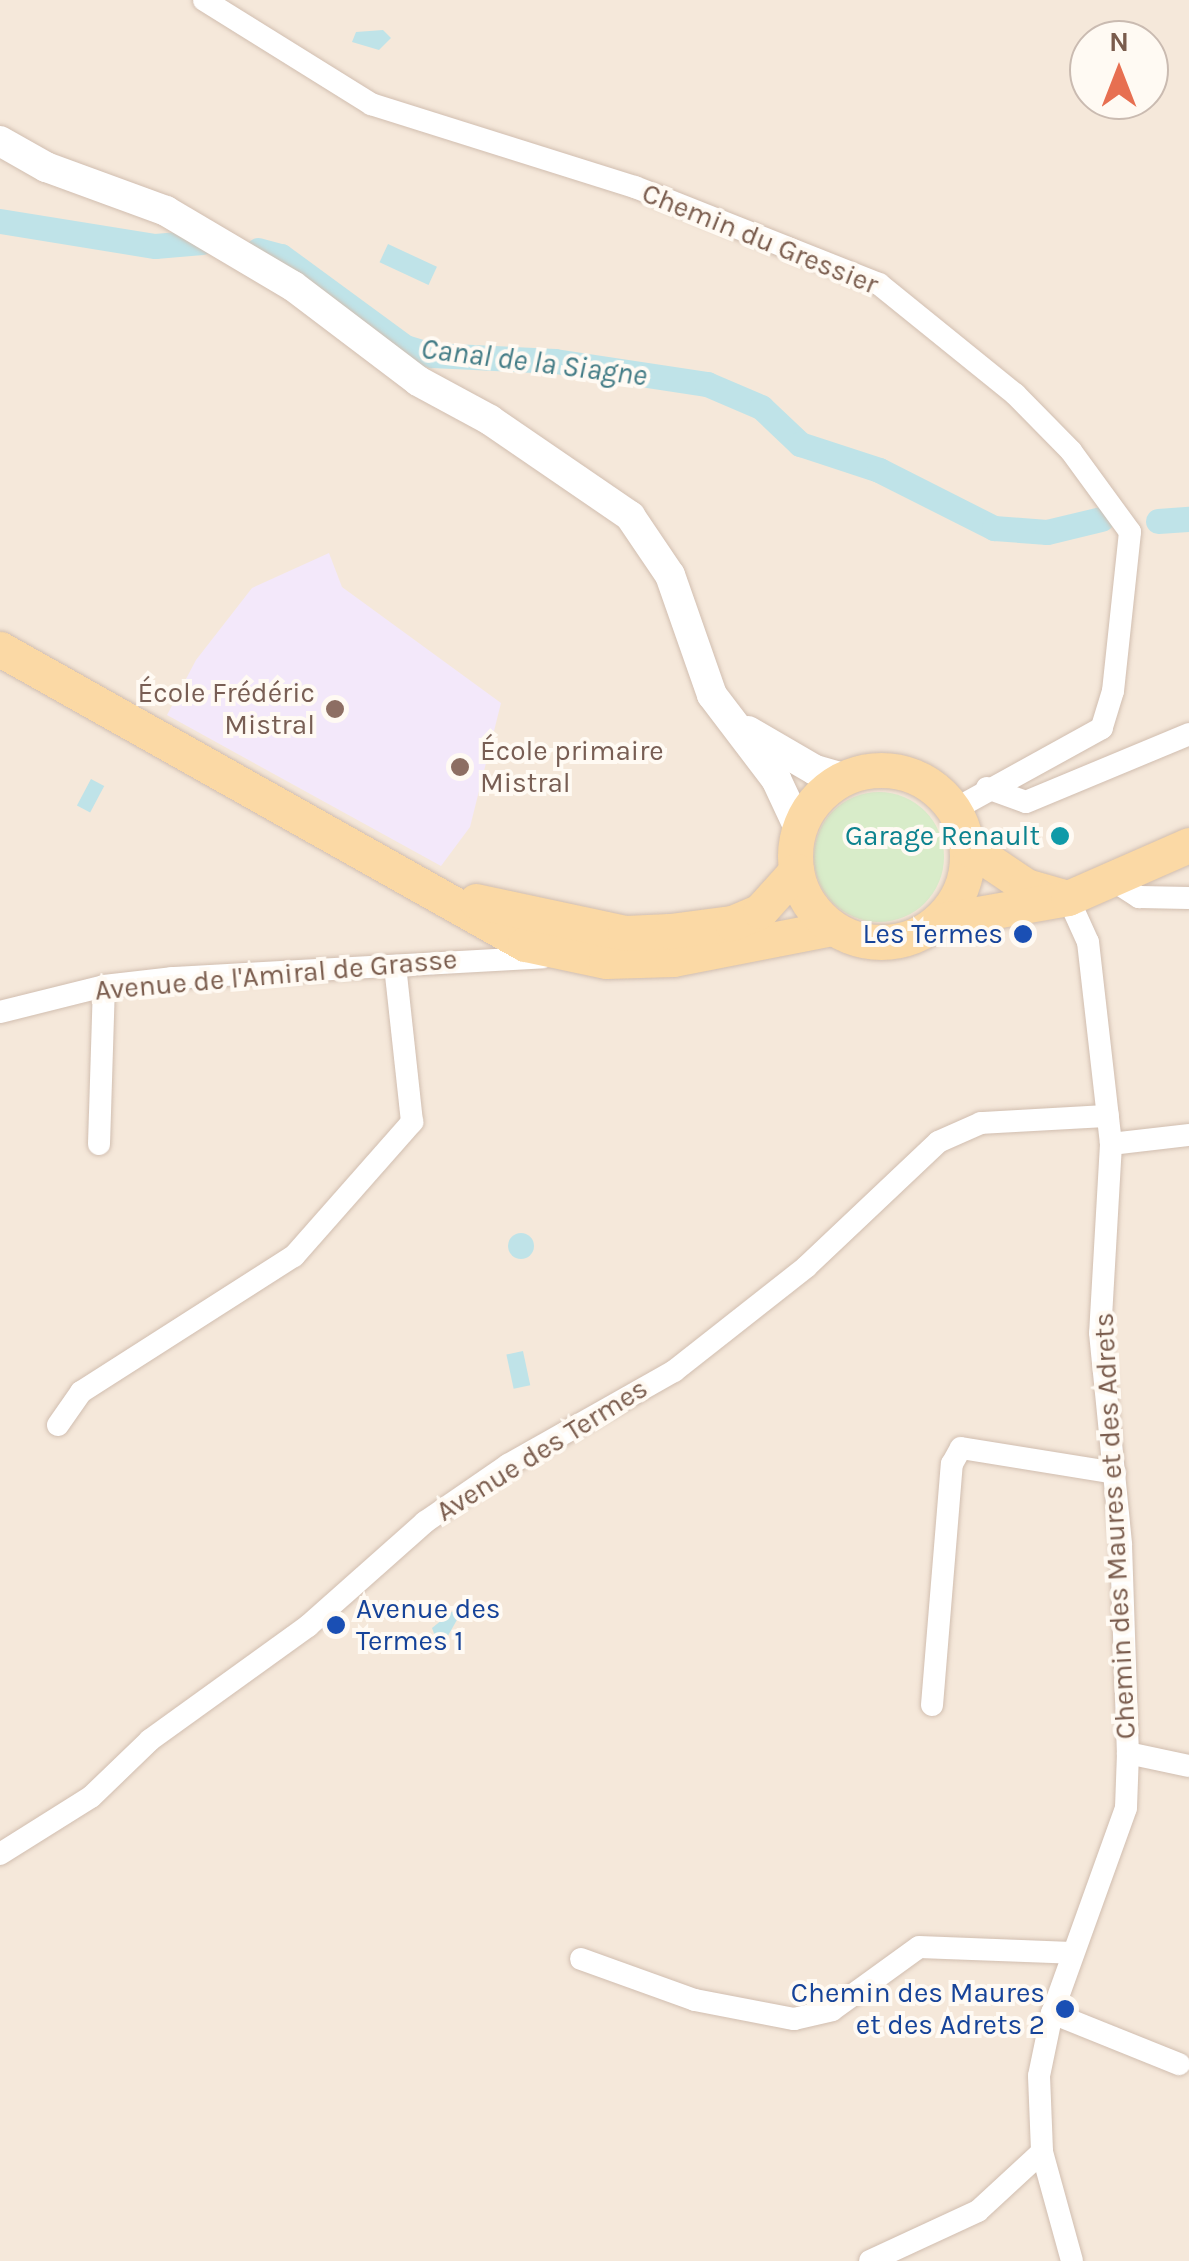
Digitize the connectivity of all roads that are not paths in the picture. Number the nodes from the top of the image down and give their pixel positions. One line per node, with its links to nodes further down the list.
1 (204, 0): 7 (street, Chemin du Gressier)
2 (0, 141): 4 (main road)
3 (0, 649): 14 (main road)
4 (728, 717): 6 (main road); 9 (main road)
5 (1189, 734): 7 (street)
6 (843, 778): 8 (main road); 9 (main road)
7 (987, 788): 8 (street, Chemin du Gressier)
8 (954, 809): 11 (main road)
9 (800, 828): 12 (main road)
10 (1189, 845): 13 (main road)
11 (968, 847): 15 (main road); 17 (main road)
12 (796, 871): 18 (main road); 19 (main road)
13 (1114, 882): 15 (main road); 16 (street)
14 (422, 883): 19 (main road); 20 (main road)
15 (1068, 898): 17 (main road); 24 (street, Chemin des Maures et des Adrets)
16 (1189, 898)
17 (938, 921): 18 (main road)
18 (834, 928): 19 (main road)
19 (616, 947): 20 (main road)
20 (509, 950): 21 (street, Avenue de l'Amiral de Grasse)
21 (395, 966): 22 (street, Avenue de l'Amiral de Grasse); 28 (street)
22 (104, 986): 23 (street, Avenue de l'Amiral de Grasse); 26 (street)
23 (0, 1012)
24 (1108, 1116): 27 (street, Chemin des Maures et des Adrets); 33 (street, Avenue des Termes)
25 (1189, 1135): 27 (street)
26 (100, 1144)
27 (1111, 1144): 29 (street, Chemin des Maures et des Adrets)
28 (58, 1425)
29 (1116, 1472): 30 (street); 31 (street, Chemin des Maures et des Adrets)
30 (932, 1705)
31 (1128, 1753): 32 (street); 34 (street, Chemin des Maures et des Adrets)
32 (1189, 1766)
33 (0, 1854)
34 (1072, 1953): 35 (street); 36 (street, Chemin des Maures et des Adrets)
35 (580, 1958)
36 (1052, 2013): 37 (street); 38 (street, Chemin des Maures et des Adrets)
37 (1178, 2064)
38 (1042, 2152): 39 (street); 40 (street, Chemin des Maures et des Adrets)
39 (870, 2261)
40 (1072, 2261)

